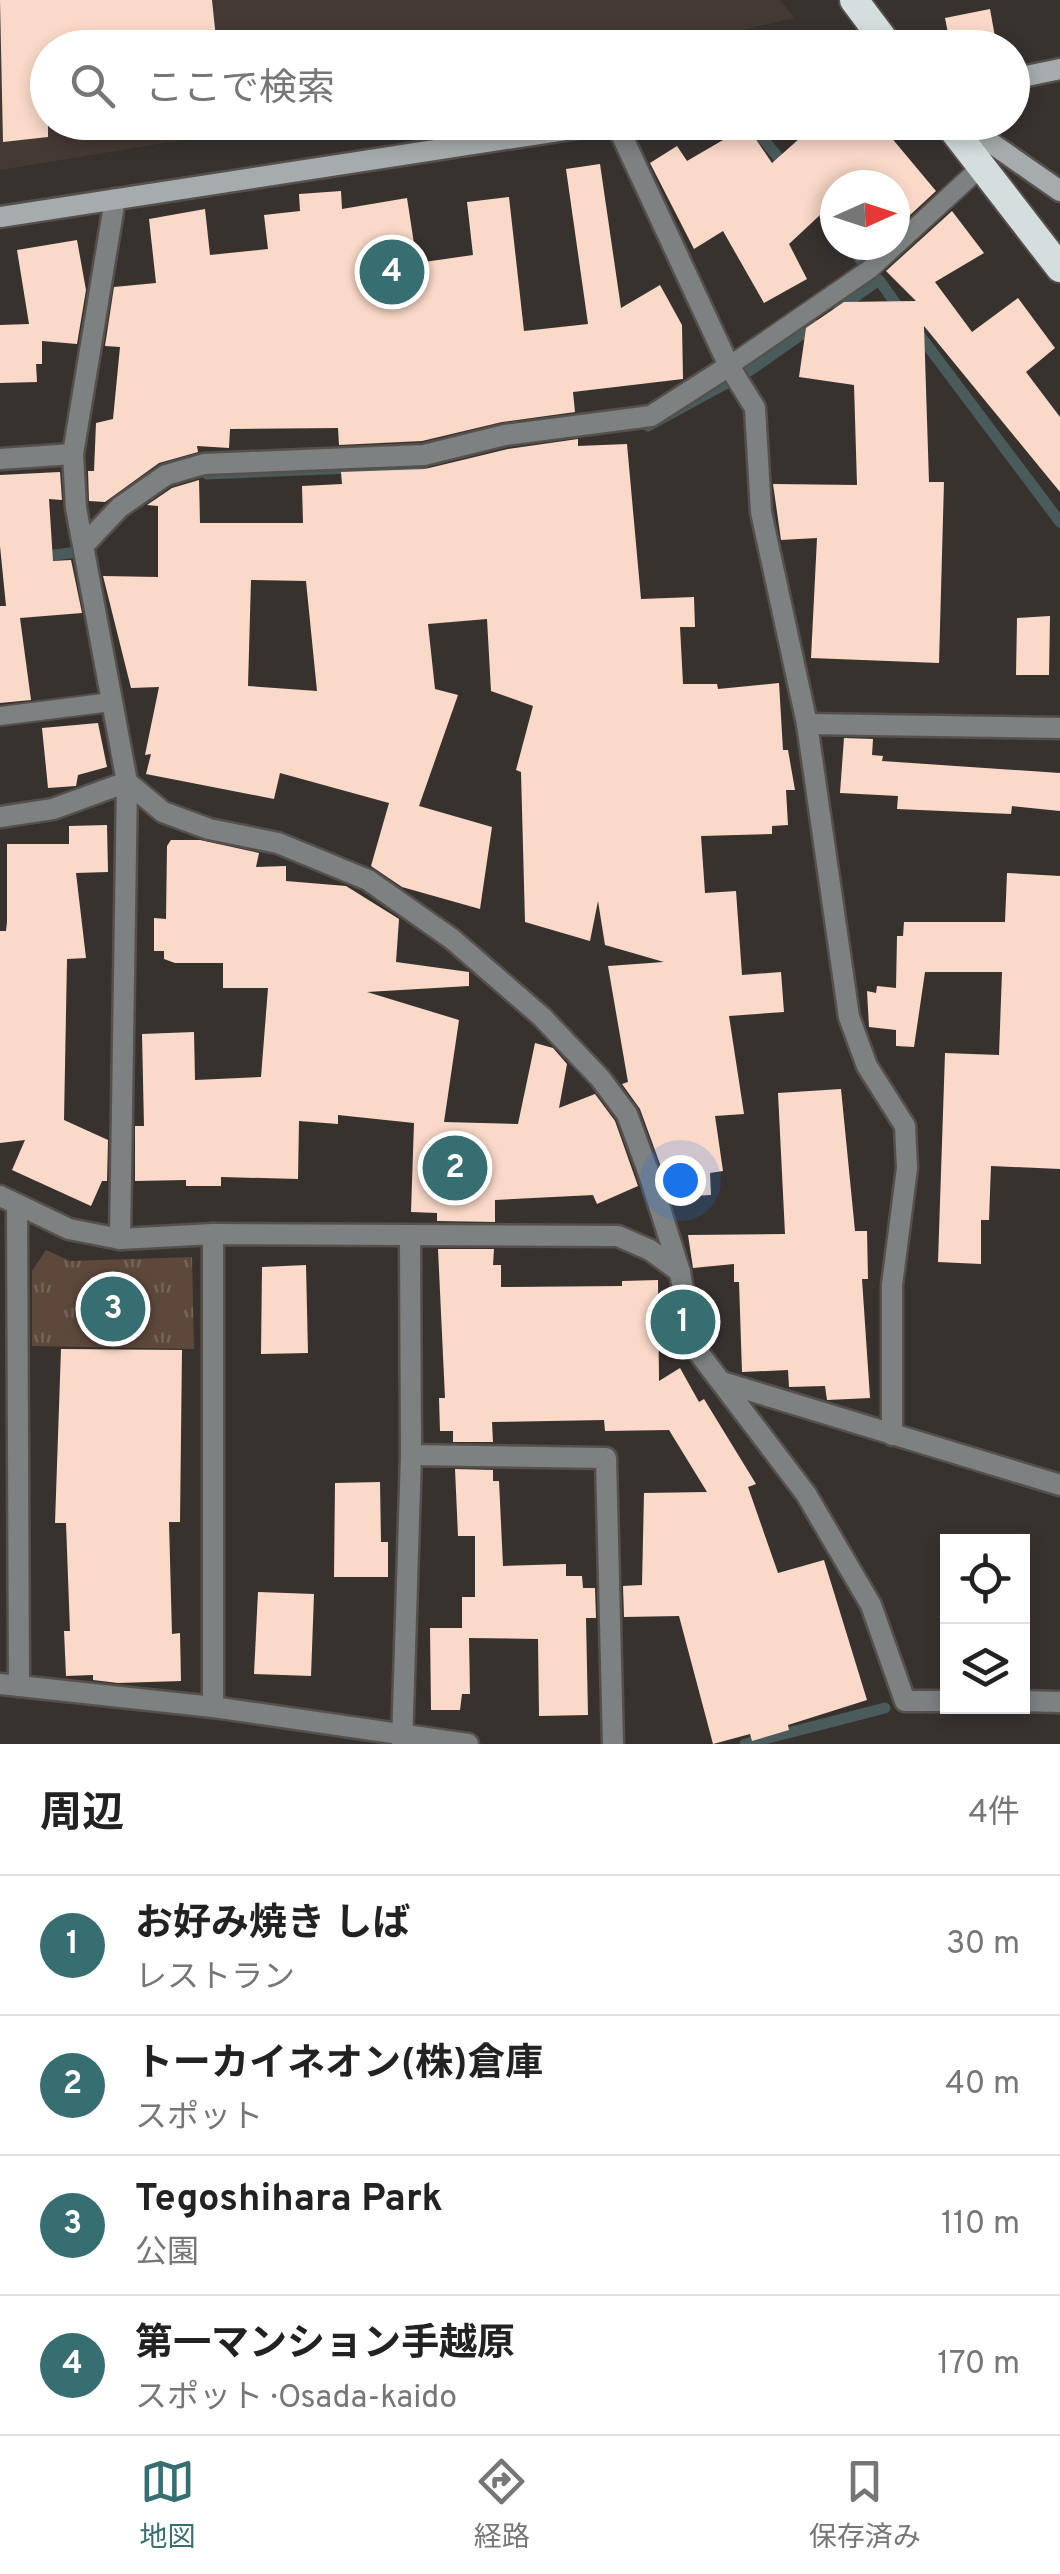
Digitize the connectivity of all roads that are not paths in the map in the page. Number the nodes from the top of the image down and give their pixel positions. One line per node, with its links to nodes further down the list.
1 (854, 0): 2 (highway)
2 (876, 30)
3 (1060, 69): 4 (main road)
4 (1030, 75)
5 (505, 140): 11 (main road)
6 (625, 140): 14 (street)
7 (961, 140): 9 (highway)
8 (987, 140): 10 (main road)
9 (981, 167): 13 (highway); 14 (lane)
10 (1060, 191)
11 (115, 199): 12 (main road); 15 (street)
12 (0, 218)
13 (1060, 268)
14 (729, 366): 17 (street); 20 (street)
15 (74, 454): 16 (street); 17 (street)
16 (0, 459)
17 (85, 544): 18 (street)
18 (112, 702): 19 (lane); 22 (street)
19 (0, 716)
20 (807, 724): 21 (street); 30 (street)
21 (1060, 728)
22 (127, 782): 23 (street); 27 (street); 28 (street)
23 (0, 817)
24 (8, 1201): 27 (street); 33 (street)
25 (213, 1234): 26 (street); 27 (street); 37 (street)
26 (410, 1238): 28 (street); 31 (street)
27 (120, 1240)
28 (680, 1272): 29 (street)
29 (719, 1381): 30 (street); 34 (street)
30 (892, 1436): 32 (street)
31 (410, 1455): 38 (street); 40 (street)
32 (1060, 1485)
33 (9, 1685): 37 (street)
34 (940, 1701)
35 (1030, 1702): 36 (street)
36 (1060, 1702)
37 (213, 1707): 38 (street)
38 (402, 1738): 39 (street)
39 (468, 1744)
40 (613, 1744)

